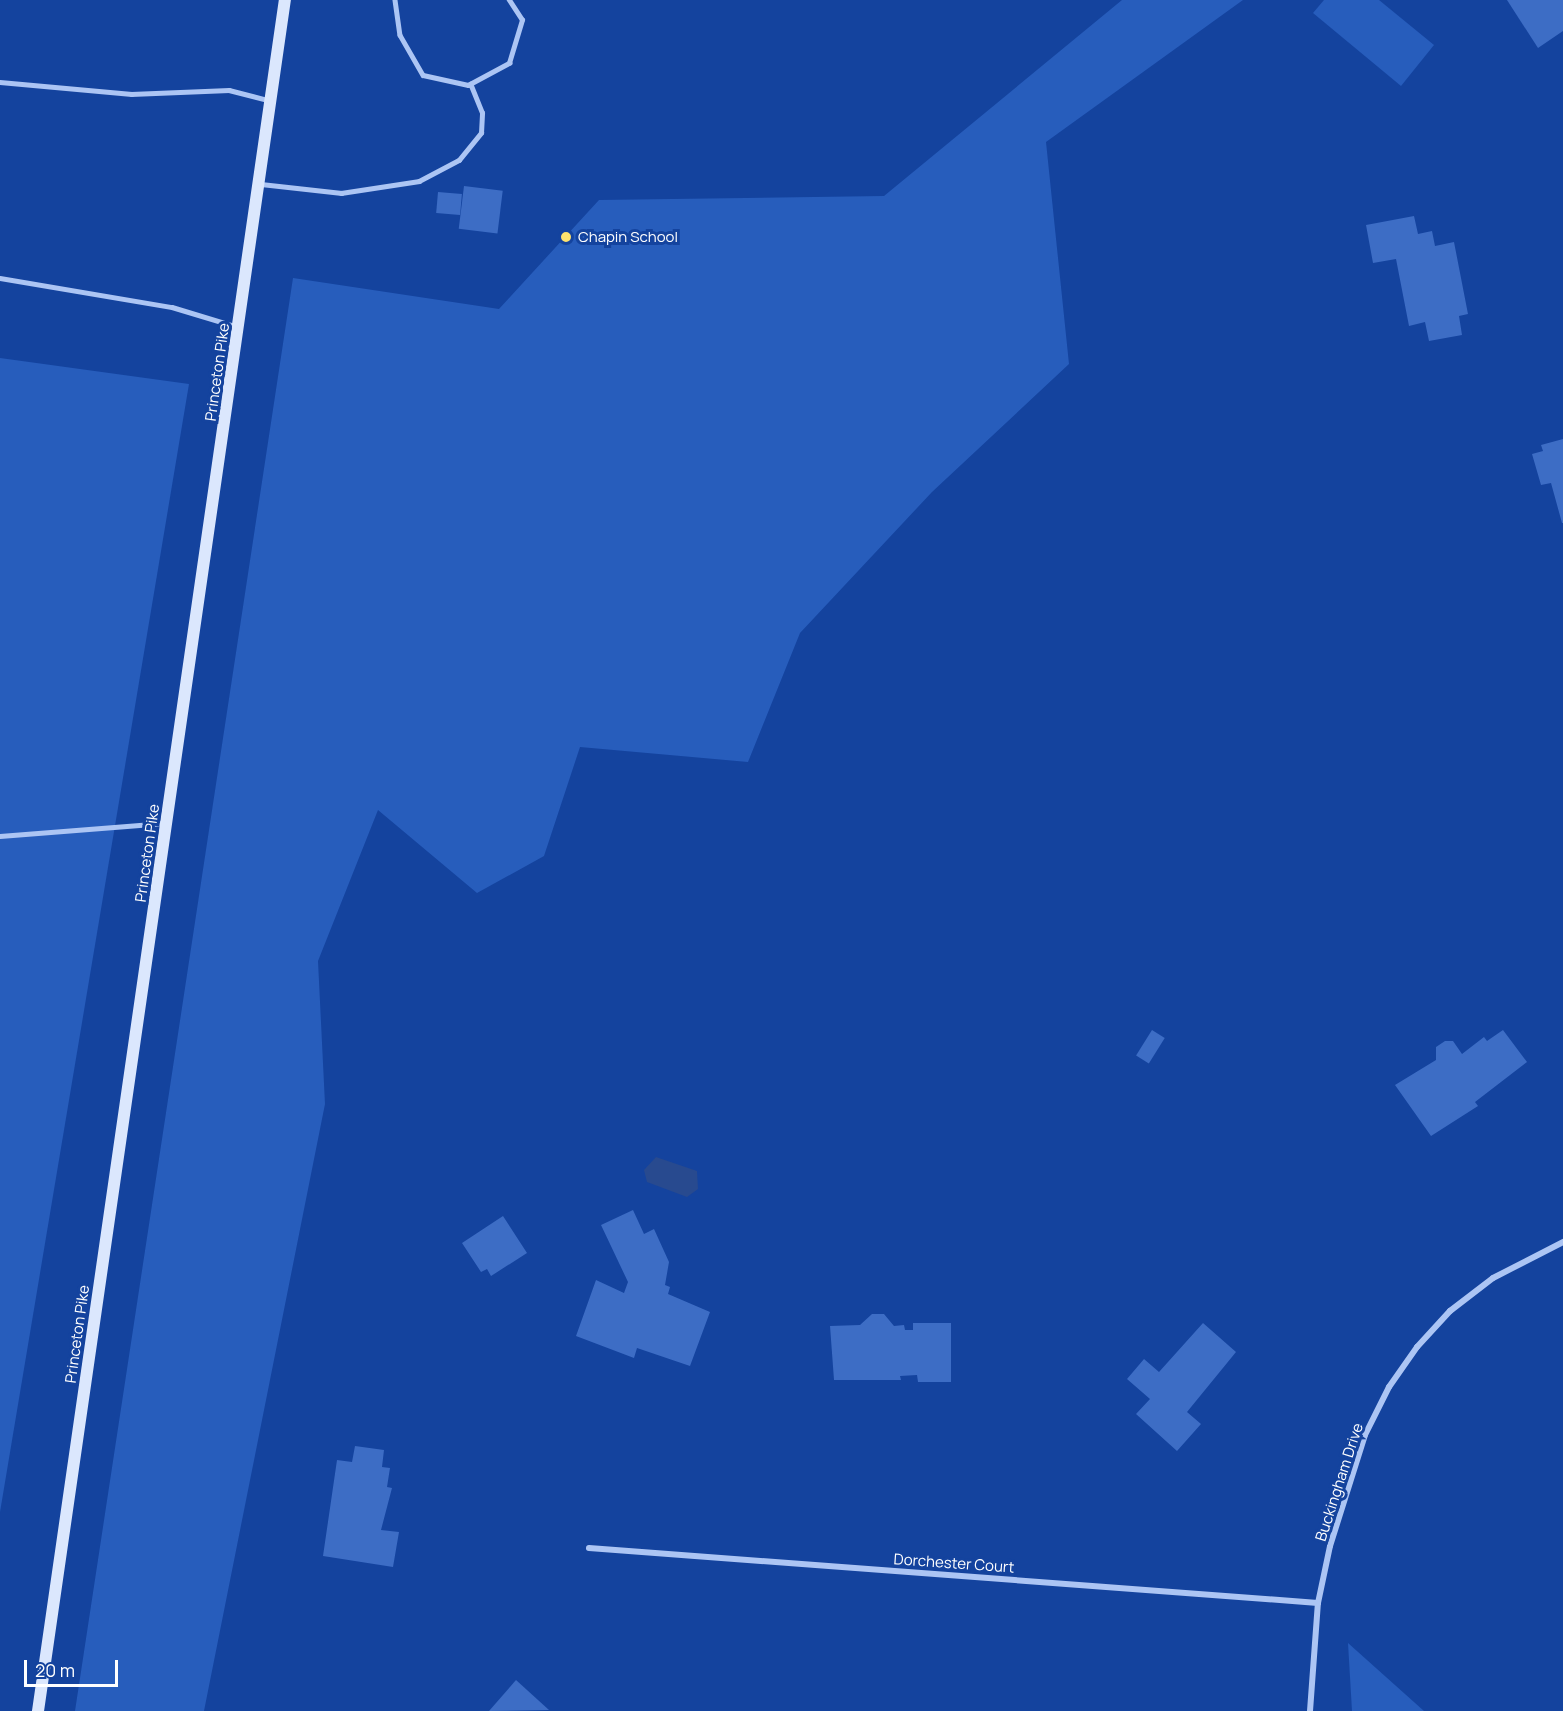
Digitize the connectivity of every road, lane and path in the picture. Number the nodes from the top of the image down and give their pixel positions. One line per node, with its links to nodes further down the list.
1 (285, 0): 6 (main road, Princeton Pike)
2 (395, 0): 5 (lane)
3 (509, 0): 5 (lane)
4 (0, 82): 6 (lane)
5 (470, 84): 7 (lane)
6 (271, 101): 7 (main road, Princeton Pike)
7 (259, 184): 9 (main road, Princeton Pike)
8 (0, 278): 9 (lane)
9 (239, 327): 10 (main road, Princeton Pike)
10 (167, 823): 11 (lane); 15 (main road, Princeton Pike)
11 (0, 836)
12 (1563, 1242): 14 (street, Buckingham Drive)
13 (589, 1548): 14 (street, Dorchester Court)
14 (1318, 1603): 16 (street, Buckingham Drive)
15 (38, 1711)
16 (1310, 1711)

